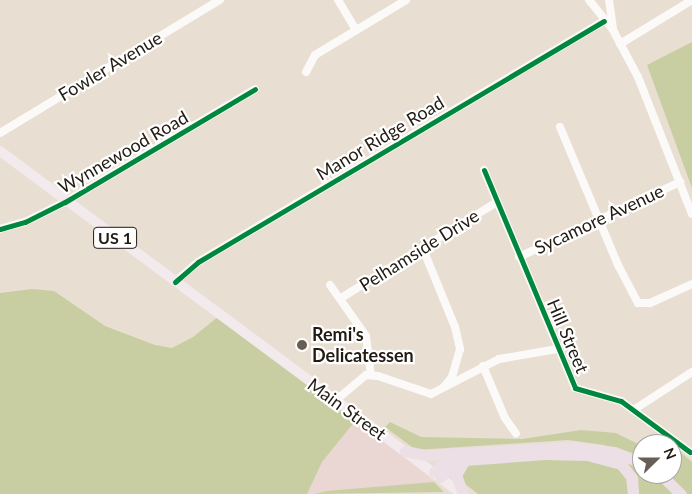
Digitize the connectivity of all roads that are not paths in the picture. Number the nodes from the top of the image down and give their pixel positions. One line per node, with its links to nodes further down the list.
1 (220, 0): 14 (street, Fowler Avenue)
2 (338, 0): 8 (street)
3 (406, 0): 8 (street)
4 (589, 0): 7 (street)
5 (609, 0): 9 (street)
6 (692, 0): 10 (street)
7 (604, 21): 9 (street); 25 (street, Manor Ridge Road)
8 (356, 30): 11 (street)
9 (613, 30): 10 (street)
10 (620, 44): 17 (street)
11 (306, 72)
12 (255, 89): 18 (street, Wynnewood Road)
13 (560, 127): 21 (street)
14 (0, 133)
15 (0, 151): 18 (main road, US 1)
16 (484, 170): 19 (street, Hill Street)
17 (680, 182): 20 (street); 21 (street, Sycamore Avenue)
18 (66, 202): 22 (street, Wynnewood Road); 25 (main road, US 1)
19 (497, 202): 23 (street, Pelhamside Drive); 24 (street, Hill Street)
20 (692, 214)
21 (598, 219): 24 (street, Sycamore Avenue); 26 (street)
22 (0, 229)
23 (423, 249): 28 (street, Pelhamside Drive); 30 (street)
24 (519, 257): 29 (street, Hill Street)
25 (175, 282): 36 (main road, Main Street / US 1)
26 (692, 284)
27 (330, 285): 28 (street)
28 (341, 298): 34 (street)
29 (557, 348): 31 (street); 37 (street, Hill Street)
30 (459, 358): 32 (street); 35 (street)
31 (483, 366): 32 (street); 38 (street)
32 (472, 372): 35 (street)
33 (692, 372): 37 (street)
34 (371, 374): 35 (street); 36 (street)
35 (441, 391)
36 (335, 401): 39 (main road, Main Street / US 1)
37 (635, 409): 41 (street, Hill Street)
38 (516, 434)
39 (405, 451): 40 (highway); 44 (main road, Main Street / US 1)
40 (462, 452): 43 (highway); 44 (highway)
41 (690, 452)
42 (473, 459): 44 (highway); 46 (highway); 47 (highway)
43 (632, 459)
44 (437, 475): 46 (main road, Main Street / US 1)
45 (670, 484): 48 (highway)
46 (463, 494)
47 (633, 494)
48 (681, 494)

